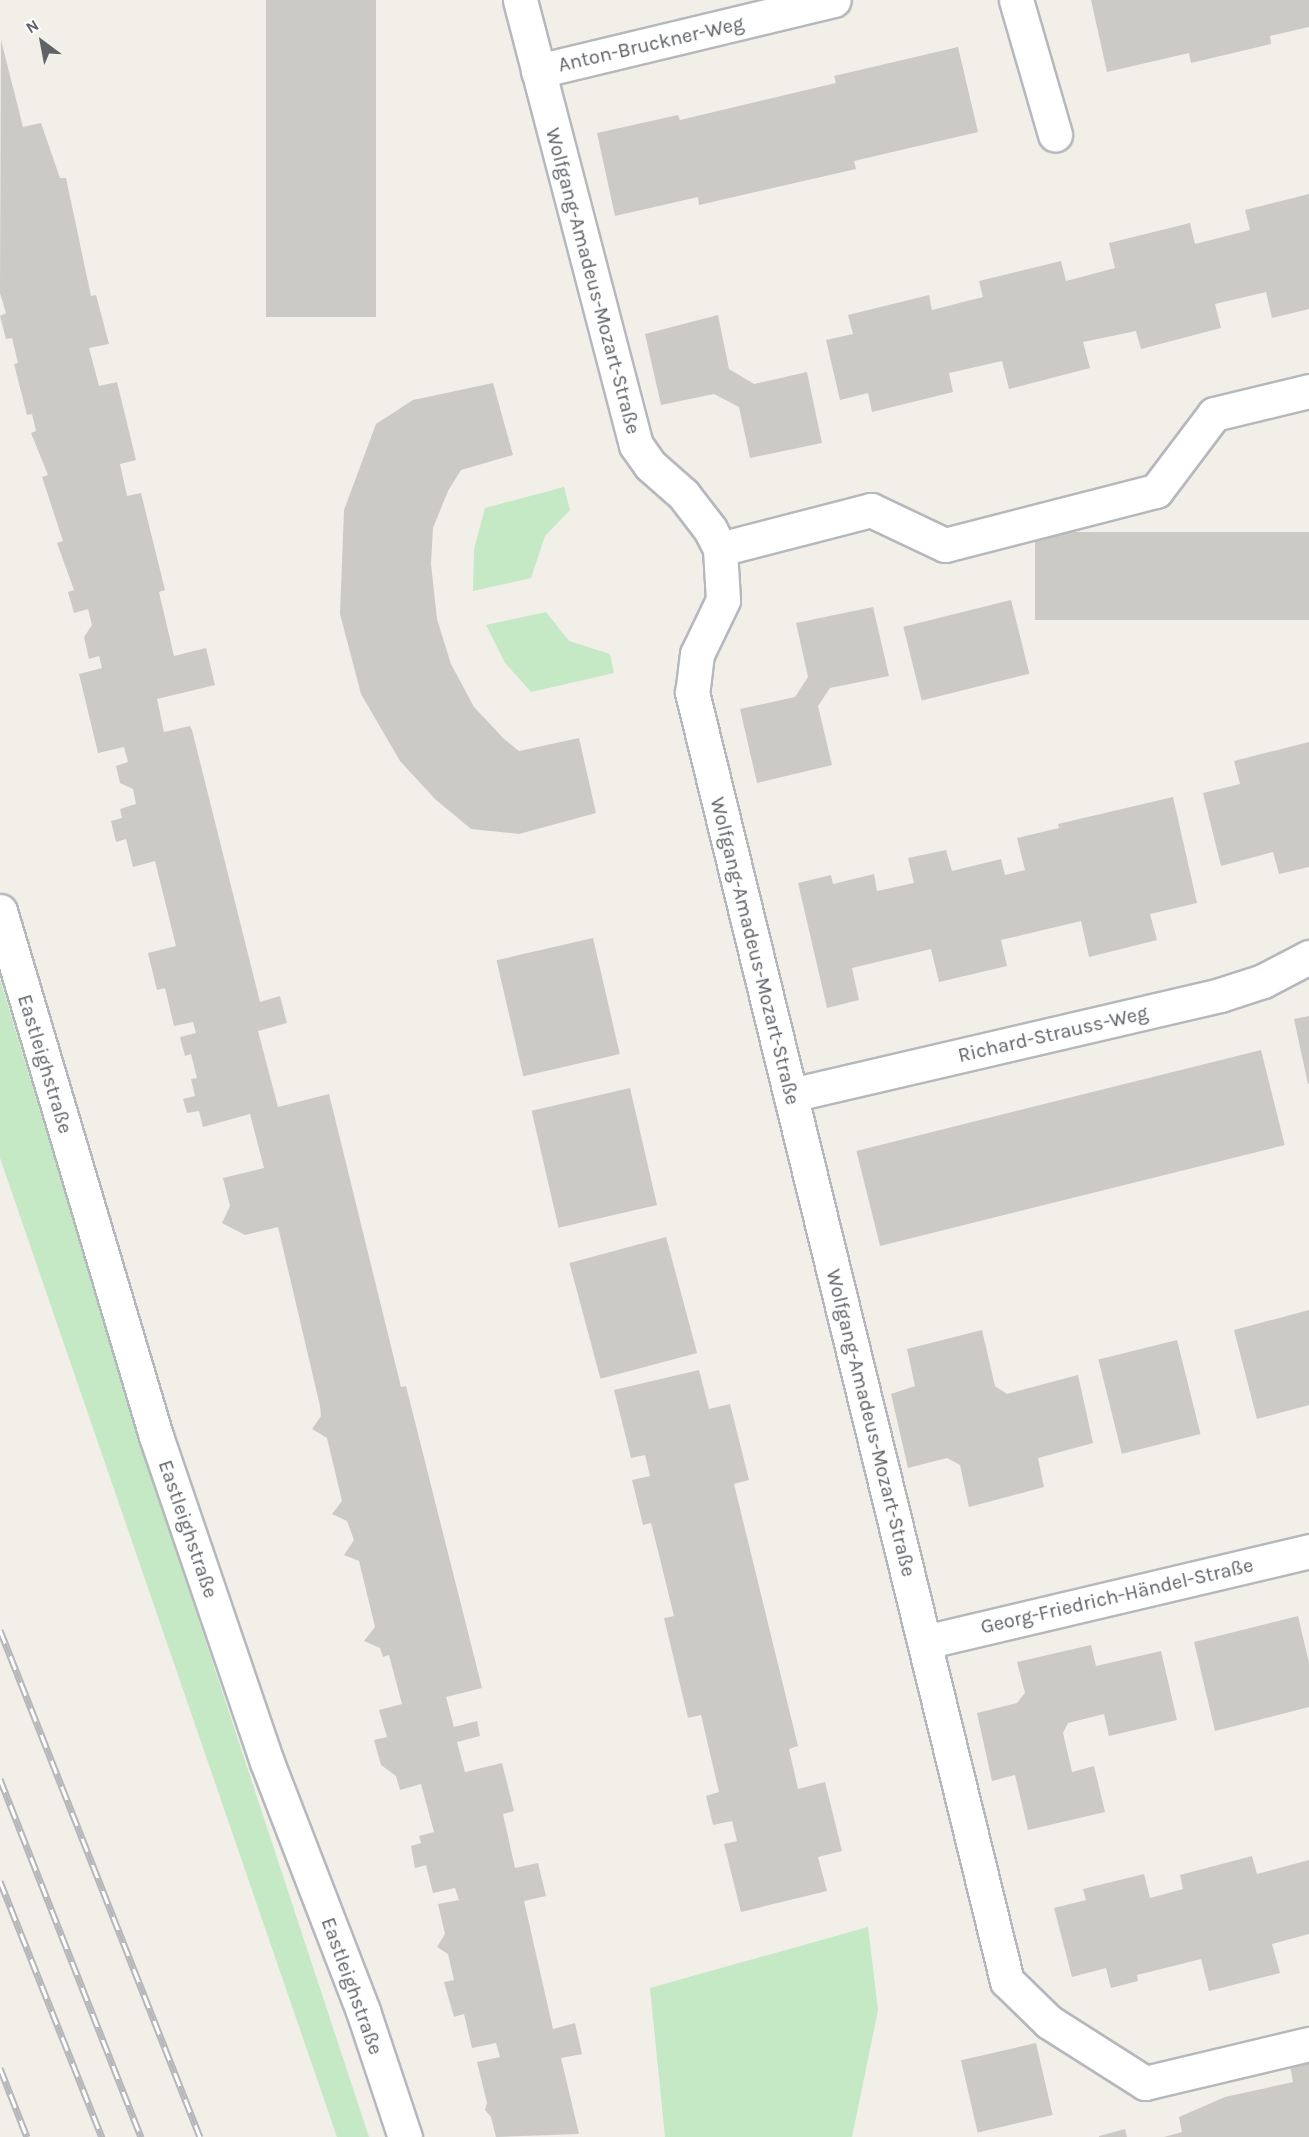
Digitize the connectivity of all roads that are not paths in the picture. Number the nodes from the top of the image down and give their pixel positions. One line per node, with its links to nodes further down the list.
1 (520, 0): 4 (street, Wolfgang-Amadeus-Mozart-Straße)
2 (834, 0): 4 (street, Anton-Bruckner-Weg)
3 (1016, 0): 5 (street)
4 (538, 71): 7 (street, Wolfgang-Amadeus-Mozart-Straße)
5 (1055, 134)
6 (1309, 391): 7 (street)
7 (720, 549): 10 (street, Wolfgang-Amadeus-Mozart-Straße)
8 (0, 911): 14 (street, Eastleighstraße)
9 (1309, 957): 10 (street, Richard-Strauss-Weg)
10 (791, 1095): 12 (street, Wolfgang-Amadeus-Mozart-Straße)
11 (1309, 1551): 12 (street, Georg-Friedrich-Händel-Straße)
12 (926, 1642): 13 (street, Wolfgang-Amadeus-Mozart-Straße)
13 (1309, 2044)
14 (405, 2137)

